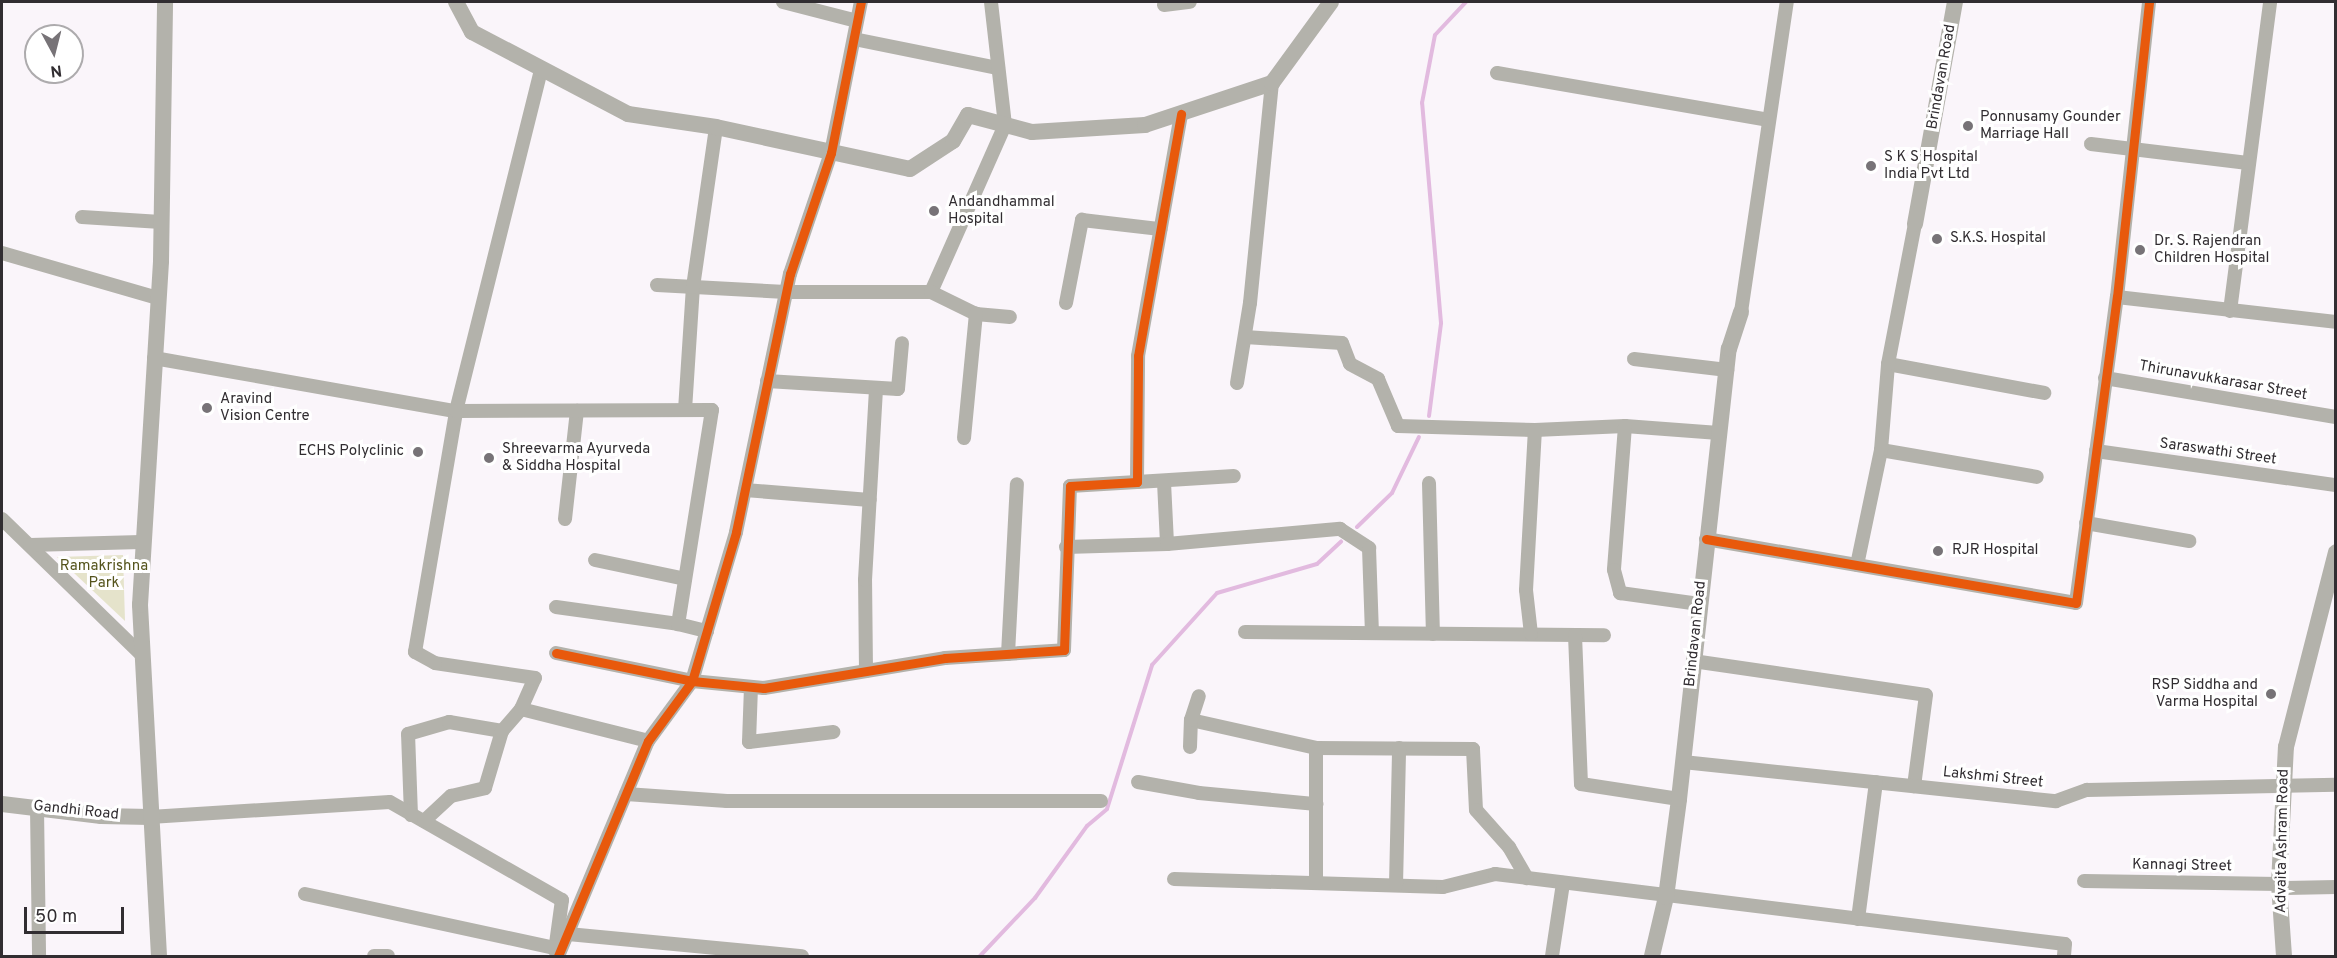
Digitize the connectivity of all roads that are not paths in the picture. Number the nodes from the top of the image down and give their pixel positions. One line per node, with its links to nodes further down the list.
1 (165, 2): 28 (street)
2 (456, 2): 16 (street)
3 (783, 2): 13 (street)
4 (861, 2): 13 (street)
5 (991, 2): 15 (street)
6 (1190, 2): 12 (street)
7 (1331, 2): 18 (street)
8 (1786, 2): 20 (street)
9 (1955, 2): 29 (street, Brindavan Road)
10 (2149, 2): 24 (street)
11 (2270, 2): 26 (street)
12 (1164, 5)
13 (857, 21): 14 (street)
14 (854, 39): 15 (street); 25 (street)
15 (998, 68): 21 (street)
16 (541, 69): 22 (street); 55 (street)
17 (1497, 73): 20 (street)
18 (1272, 83): 19 (street); 44 (street)
19 (1181, 114): 21 (street); 30 (street)
20 (1769, 120): 40 (street)
21 (1005, 125): 25 (street); 35 (street)
22 (716, 127): 25 (street); 33 (street)
23 (2091, 144): 24 (street)
24 (2133, 148): 26 (street); 36 (street)
25 (831, 153): 34 (street)
26 (2248, 163): 39 (street)
27 (82, 218): 28 (street)
28 (161, 222): 37 (street)
29 (1915, 224): 48 (street)
30 (1160, 229): 38 (street); 67 (street)
31 (2, 253): 37 (street)
32 (657, 285): 33 (street)
33 (693, 287): 34 (street); 57 (street)
34 (786, 292): 35 (street); 51 (street)
35 (931, 292): 41 (street)
36 (2117, 297): 39 (street); 50 (street)
37 (158, 298): 46 (street)
38 (1066, 303)
39 (2230, 311): 43 (street)
40 (1741, 312): 49 (street, Brindavan Road)
41 (976, 314): 42 (street); 62 (street)
42 (1010, 317)
43 (2336, 322)
44 (1245, 337): 52 (street); 60 (street)
45 (902, 343): 53 (street)
46 (154, 358): 55 (street); 79 (street)
47 (1634, 359): 49 (street)
48 (1888, 364): 54 (street); 63 (street)
49 (1726, 370): 61 (street, Brindavan Road)
50 (2105, 378): 58 (street, Thirunavukkarasar Street); 64 (street)
51 (767, 381): 53 (street); 72 (street)
52 (1237, 383)
53 (876, 388): 73 (street)
54 (2044, 393)
55 (456, 411): 56 (street); 105 (street)
56 (578, 411): 57 (street); 75 (street)
57 (685, 411): 86 (street)
58 (2336, 417)
59 (1625, 426): 60 (street); 61 (street); 87 (street)
60 (1535, 430): 94 (street)
61 (1719, 433): 77 (street, Brindavan Road)
62 (964, 438)
63 (1881, 450): 66 (street); 85 (street)
64 (2096, 451): 71 (street, Saraswathi Street); 76 (street)
65 (1234, 476): 68 (street)
66 (2037, 477)
67 (1137, 482): 68 (street); 82 (street)
68 (1164, 482): 80 (street)
69 (1429, 483): 93 (street)
70 (1017, 484): 99 (street)
71 (2336, 485)
72 (745, 490): 73 (street); 90 (street)
73 (870, 500): 101 (street)
74 (2, 519): 81 (street)
75 (565, 519)
76 (2086, 523): 78 (street); 85 (street)
77 (1706, 539): 85 (street); 87 (street, Brindavan Road)
78 (2189, 540)
79 (141, 542): 81 (street); 97 (street)
80 (1167, 544): 82 (street); 92 (street)
81 (30, 545): 97 (street)
82 (1066, 547): 99 (street)
83 (595, 560): 86 (street)
84 (2335, 560): 116 (street, Advaita Ashram Road)
85 (1857, 565)
86 (686, 579): 89 (street)
87 (1699, 604): 100 (street, Brindavan Road)
88 (556, 607): 89 (street)
89 (678, 624): 90 (street)
90 (707, 631): 102 (street)
91 (1245, 632): 92 (street)
92 (1371, 633): 93 (street)
93 (1432, 634): 94 (street)
94 (1531, 634): 95 (street)
95 (1575, 635): 96 (street); 120 (street)
96 (1604, 635)
97 (141, 654): 125 (street)
98 (556, 654): 102 (street)
99 (1008, 654): 101 (street)
100 (1693, 661): 113 (street, Brindavan Road); 118 (street)
101 (866, 671): 103 (street)
102 (692, 681): 103 (street); 109 (street)
103 (751, 687): 108 (street)
104 (1199, 696): 106 (street)
105 (521, 709): 107 (street); 109 (street)
106 (1191, 720): 110 (street); 111 (street)
107 (502, 731): 126 (street); 126 (street)
108 (833, 732)
109 (648, 741): 119 (street)
110 (1190, 747)
111 (1316, 748): 112 (street); 123 (street)
112 (1399, 748): 127 (street); 132 (street)
113 (1683, 762): 115 (street, Lakshmi Street); 120 (street, Brindavan Road)
114 (1138, 782): 123 (street)
115 (1876, 782): 118 (street, Lakshmi Street); 137 (street)
116 (2282, 783): 117 (street, Lakshmi Street); 118 (street, Lakshmi Street); 133 (street, Advaita Ashram Road)
117 (2336, 785)
118 (1914, 786)
119 (627, 794): 121 (street); 138 (street)
120 (1679, 799): 136 (street, Brindavan Road)
121 (1101, 801)
122 (2, 804): 124 (street, Gandhi Road)
123 (1316, 804): 130 (street)
124 (37, 808): 125 (street, Gandhi Road); 140 (street)
125 (150, 817): 126 (street); 141 (street)
126 (418, 818): 139 (street)
127 (1527, 878): 131 (street); 132 (street)
128 (1174, 879): 130 (street)
129 (2084, 881): 133 (street, Kannagi Street)
130 (1316, 883): 132 (street)
131 (1563, 883): 136 (street); 145 (street)
132 (1396, 885)
133 (2279, 886): 134 (street, Kannagi Street); 148 (street, Advaita Ashram Road)
134 (2336, 887)
135 (305, 894): 139 (street)
136 (1666, 897): 137 (street); 146 (street, Brindavan Road)
137 (1858, 919): 147 (street)
138 (568, 934): 139 (street); 144 (street)
139 (556, 954)
140 (39, 957)
141 (159, 957)
142 (374, 957): 143 (street)
143 (388, 957)
144 (802, 957)
145 (1552, 957)
146 (1652, 957)
147 (2064, 957)
148 (2284, 957)

